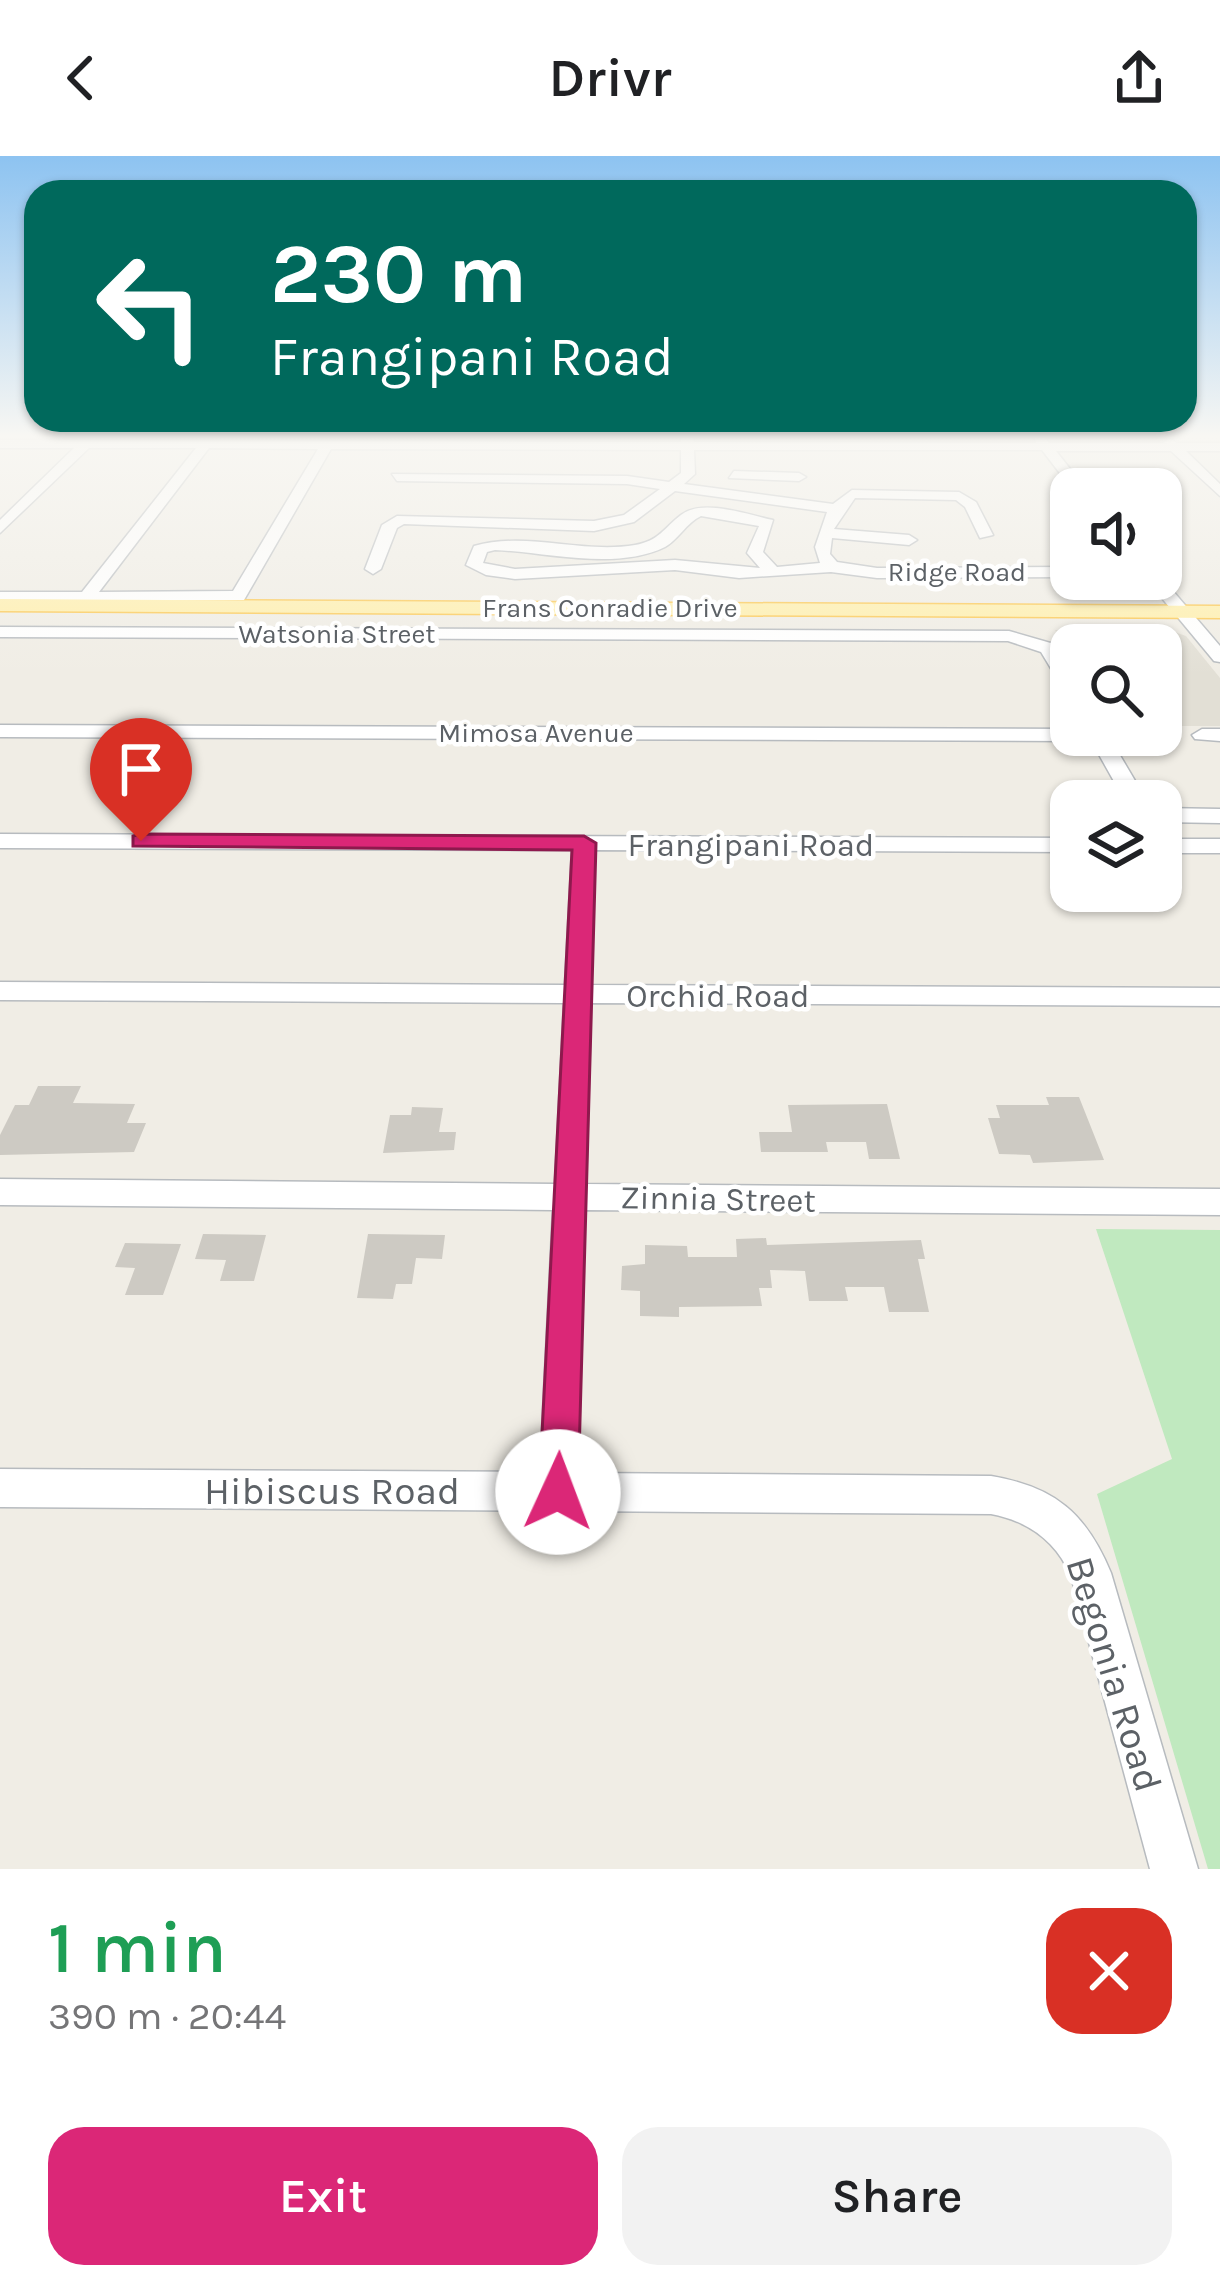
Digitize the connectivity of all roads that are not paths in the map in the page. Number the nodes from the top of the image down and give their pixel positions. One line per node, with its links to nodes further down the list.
1 (150, 515): 19 (street)
2 (285, 515): 19 (street)
3 (483, 515): 9 (street)
4 (630, 515): 10 (street)
5 (687, 515): 14 (street, Ridge Road)
6 (723, 515): 17 (street, Ridge Road)
7 (834, 515): 11 (street)
8 (975, 515): 12 (street)
9 (482, 520): 10 (street); 16 (street)
10 (553, 524): 14 (street)
11 (826, 533): 13 (street); 15 (street)
12 (986, 535)
13 (909, 540)
14 (544, 547): 17 (street, Ridge Road)
15 (832, 567): 17 (street, Ridge Road); 18 (street, Ridge Road)
16 (373, 569)
17 (773, 572)
18 (1050, 572)
19 (87, 596): 21 (street)
20 (1172, 600): 23 (street)
21 (0, 601): 23 (main road, Frans Conradie Drive)
22 (1220, 612): 23 (main road, Frans Conradie Drive)
23 (1187, 618): 24 (main road, Frans Conradie Drive); 25 (main road, Frans Conradie Drive); 28 (street)
24 (0, 620)
25 (1220, 624)
26 (0, 632): 27 (street, Watsonia Street)
27 (1050, 651)
28 (1220, 657)
29 (0, 731): 30 (street, Mimosa Avenue)
30 (1050, 735)
31 (1182, 815): 32 (street)
32 (1220, 816)
33 (0, 841): 34 (street, Frangipani Road)
34 (584, 843): 35 (street, Frangipani Road); 39 (street)
35 (1050, 845)
36 (1182, 845): 37 (street)
37 (1220, 846)
38 (0, 991): 39 (street, Orchid Road)
39 (578, 994): 40 (street, Orchid Road); 42 (street)
40 (1220, 998)
41 (0, 1192): 42 (street, Zinnia Street)
42 (570, 1196): 43 (street, Zinnia Street); 45 (street)
43 (1220, 1202)
44 (0, 1488): 45 (street, Hibiscus Road)
45 (558, 1492): 46 (street, Hibiscus Road)
46 (1024, 1501): 47 (street, Begonia Road)
47 (1174, 1869)

